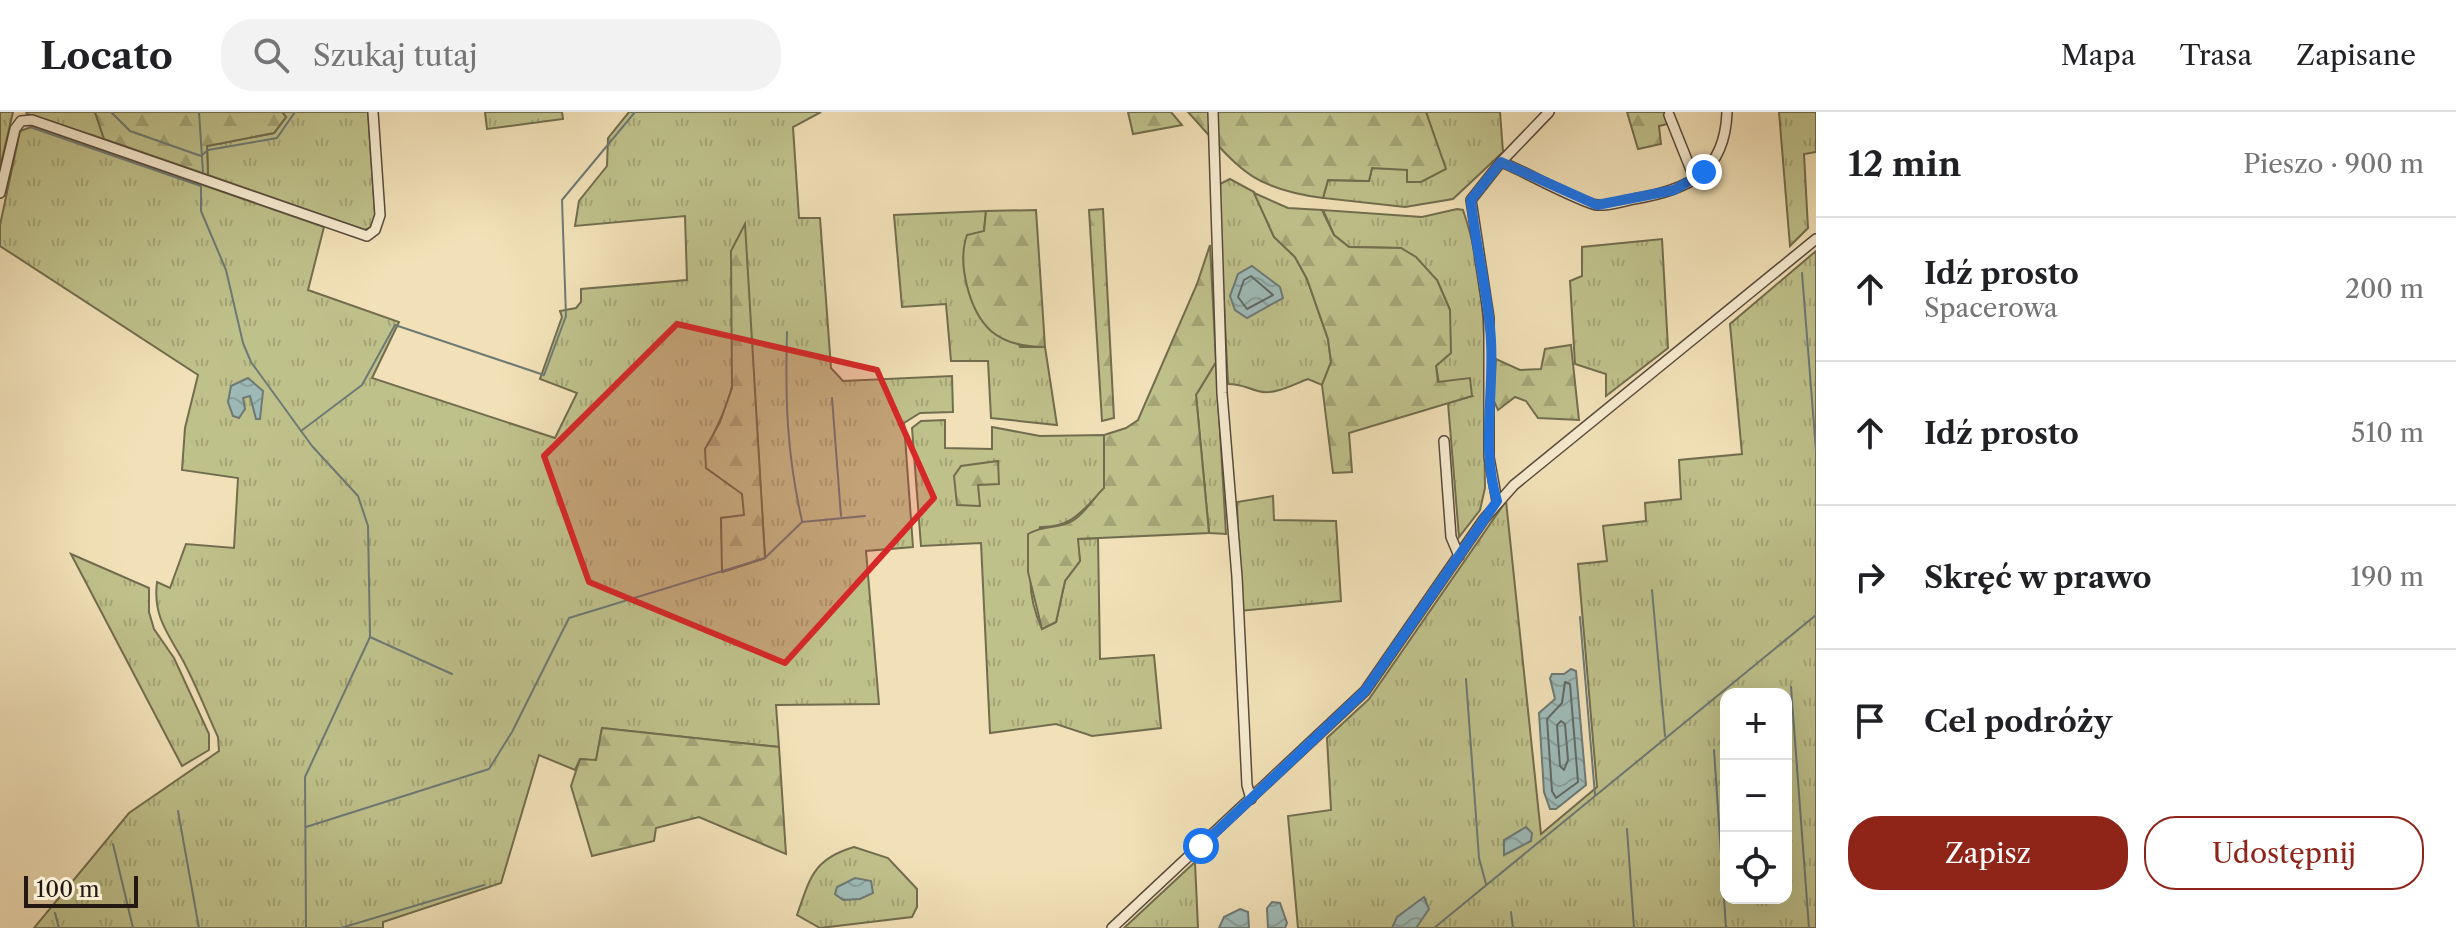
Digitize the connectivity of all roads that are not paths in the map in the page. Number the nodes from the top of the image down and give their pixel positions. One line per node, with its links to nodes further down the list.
1 (373, 112): 8 (street)
2 (1213, 112): 13 (street)
3 (1549, 112): 6 (street)
4 (1727, 112): 7 (street)
5 (1669, 115): 7 (street)
6 (1501, 162): 7 (street); 11 (street)
7 (1695, 180)
8 (0, 193)
9 (1816, 239): 11 (street)
10 (1444, 441): 12 (street)
11 (1497, 501): 12 (street)
12 (1459, 556): 13 (street)
13 (1251, 799): 14 (street)
14 (1112, 928)

